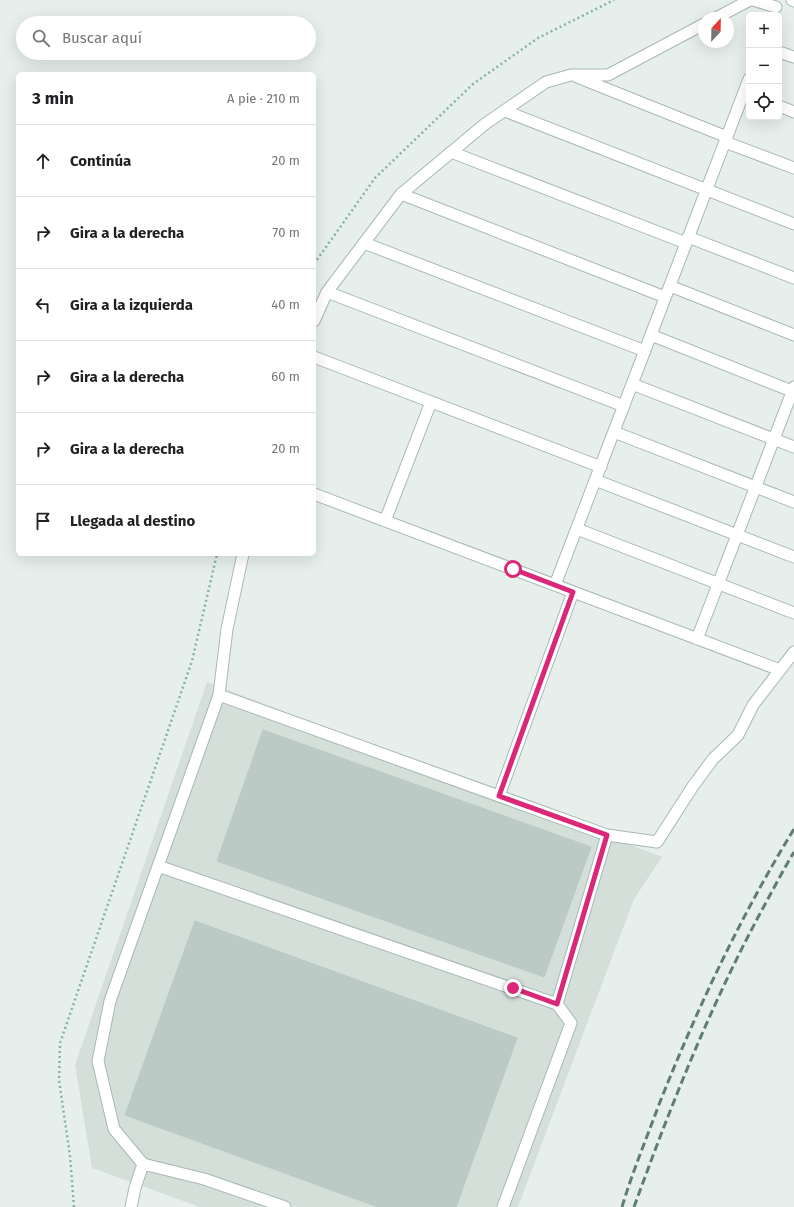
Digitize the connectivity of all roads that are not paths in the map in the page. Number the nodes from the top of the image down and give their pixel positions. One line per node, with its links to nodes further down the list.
1 (750, 0): 4 (lane)
2 (753, 0): 3 (lane)
3 (776, 7)
4 (727, 12)
5 (698, 27): 8 (lane)
6 (782, 53): 7 (lane)
7 (794, 57)
8 (571, 75): 11 (lane); 13 (lane)
9 (746, 94): 13 (lane)
10 (782, 107): 12 (lane)
11 (505, 110): 14 (lane); 16 (lane)
12 (794, 112)
13 (726, 139): 15 (lane); 16 (lane)
14 (451, 152): 17 (lane); 19 (lane)
15 (794, 168)
16 (707, 190): 18 (lane); 19 (lane)
17 (402, 194): 20 (lane); 24 (lane)
18 (794, 224)
19 (687, 240): 21 (lane); 22 (lane)
20 (364, 243): 23 (lane); 28 (lane)
21 (794, 278)
22 (670, 286): 24 (lane); 27 (lane)
23 (327, 292): 25 (lane); 33 (lane)
24 (665, 297): 26 (lane)
25 (316, 317)
26 (651, 335): 28 (lane); 31 (lane)
27 (794, 335)
28 (645, 351): 30 (lane)
29 (316, 358): 32 (lane)
30 (632, 384): 33 (lane); 35 (lane)
31 (794, 390): 35 (lane)
32 (432, 402): 37 (lane); 42 (lane)
33 (624, 406): 34 (lane)
34 (614, 432): 37 (lane); 39 (lane)
35 (774, 439): 36 (lane); 39 (lane)
36 (794, 447)
37 (600, 467): 38 (lane)
38 (595, 480): 43 (lane); 44 (lane)
39 (756, 487): 41 (lane); 44 (lane)
40 (316, 495): 42 (lane)
41 (794, 502)
42 (385, 521): 48 (lane)
43 (577, 529): 47 (lane); 48 (lane)
44 (737, 535): 46 (lane); 47 (lane)
45 (243, 556): 54 (lane)
46 (794, 557)
47 (719, 584): 50 (lane); 51 (lane)
48 (555, 585): 49 (lane)
49 (573, 592): 51 (lane); 55 (lane)
50 (794, 613)
51 (697, 639): 53 (lane)
52 (794, 652): 53 (lane)
53 (780, 670): 56 (lane)
54 (218, 695): 55 (lane); 57 (lane)
55 (499, 796): 56 (lane)
56 (607, 835): 58 (lane)
57 (158, 866): 58 (lane); 59 (lane)
58 (557, 1004): 62 (lane)
59 (143, 1164): 60 (lane); 61 (lane)
60 (131, 1207)
61 (285, 1207)
62 (503, 1207)

